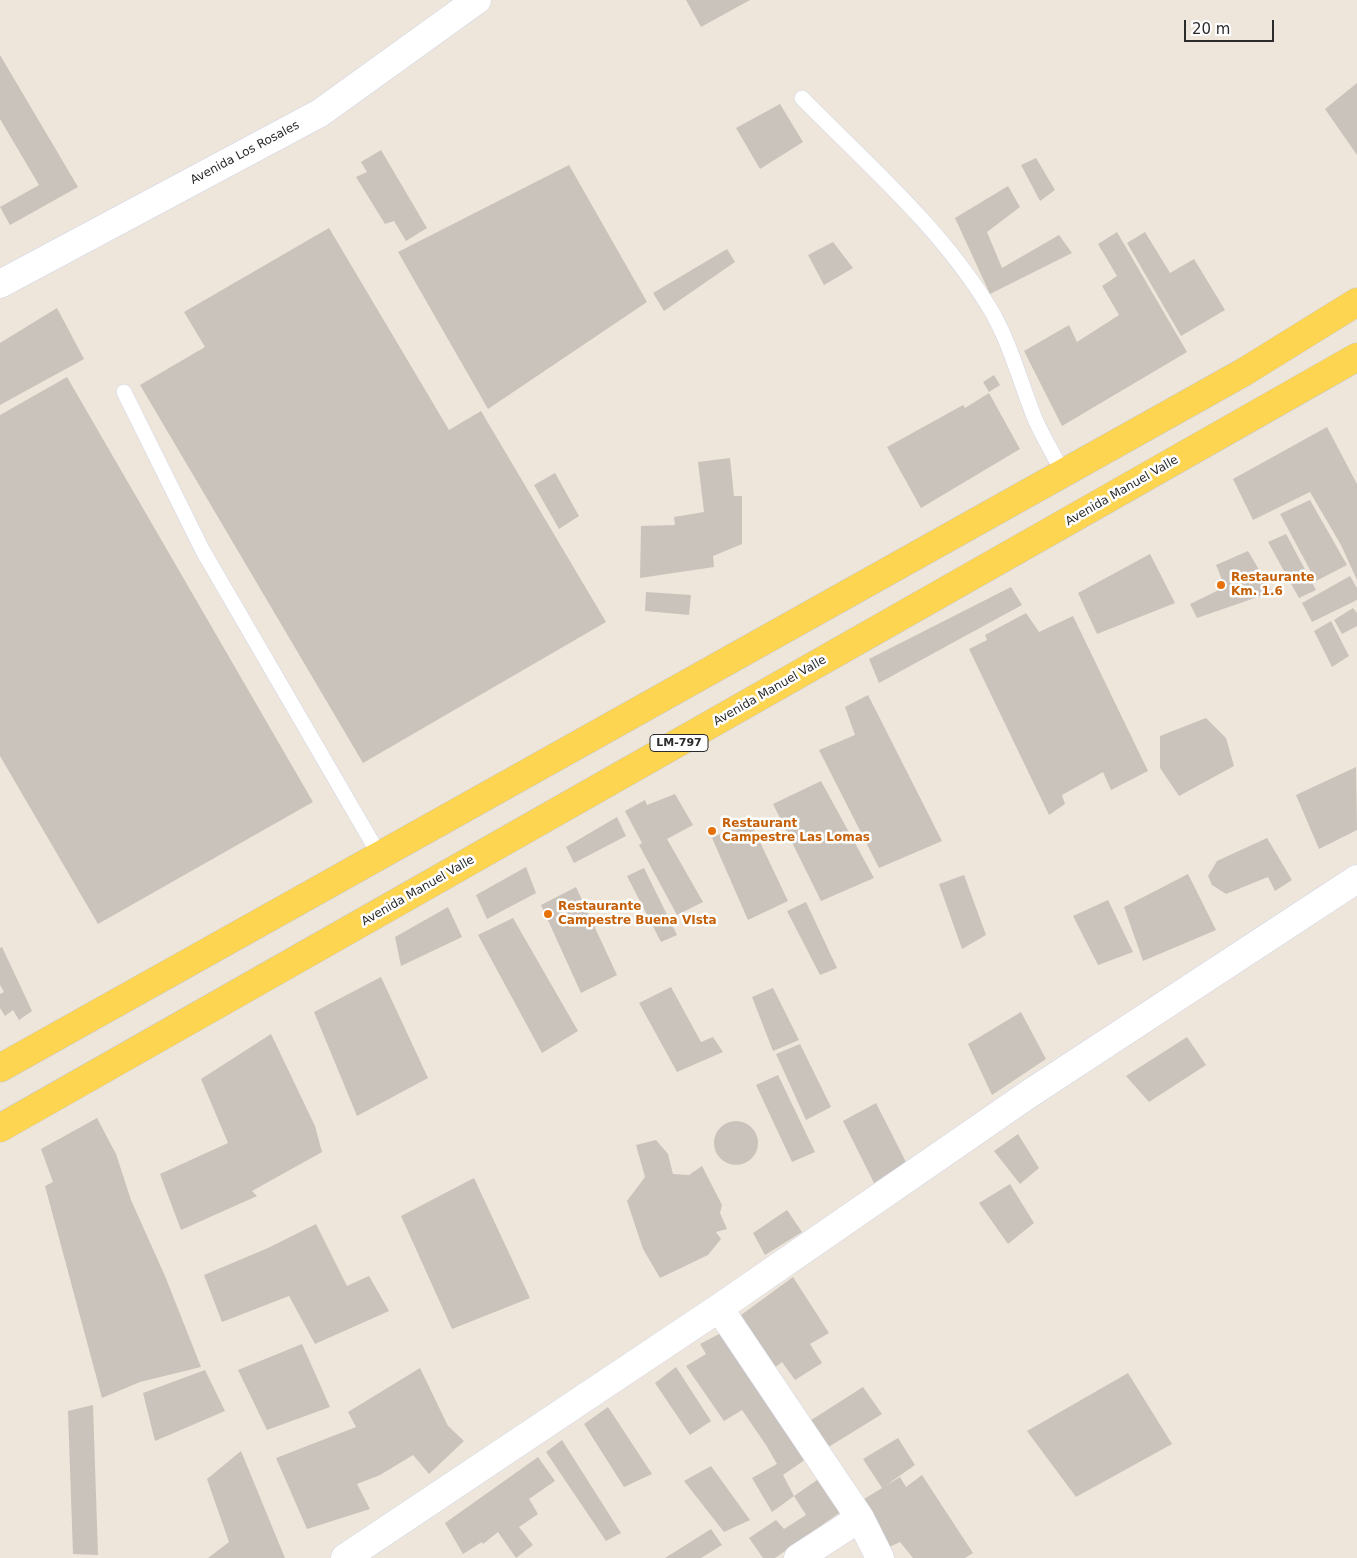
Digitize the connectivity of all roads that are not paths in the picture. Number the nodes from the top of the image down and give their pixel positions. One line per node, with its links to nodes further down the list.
1 (476, 0): 3 (street, Avenida Los Rosales)
2 (802, 98): 7 (lane)
3 (0, 284)
4 (1357, 302): 7 (main road)
5 (1357, 357): 11 (main road, Avenida Manuel Valle / LM-797)
6 (124, 392): 8 (lane)
7 (1063, 473): 8 (main road)
8 (380, 856): 10 (main road)
9 (1357, 879): 12 (street)
10 (0, 1068)
11 (0, 1128)
12 (719, 1308): 13 (street); 14 (street)
13 (860, 1518): 15 (street); 16 (street)
14 (345, 1558)
15 (798, 1558)
16 (880, 1558)

